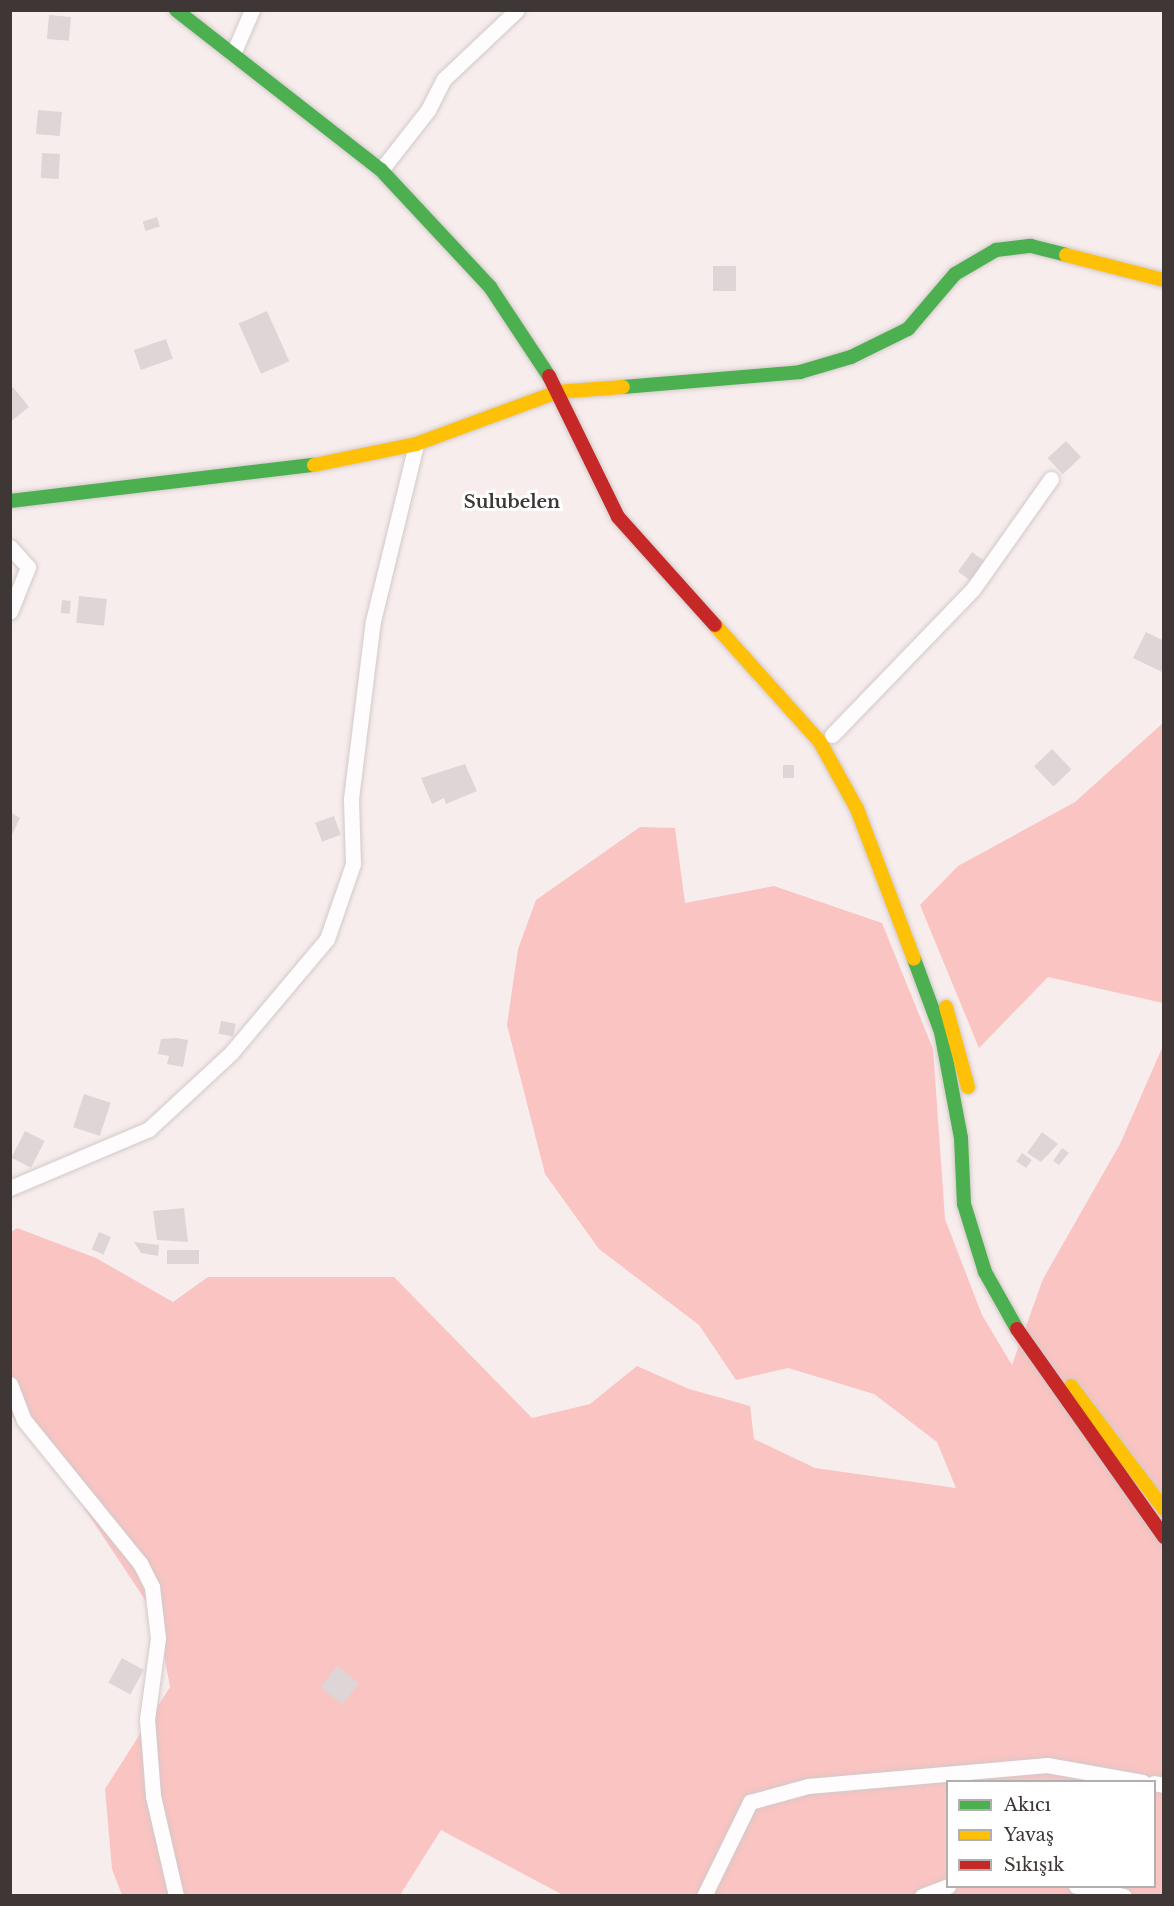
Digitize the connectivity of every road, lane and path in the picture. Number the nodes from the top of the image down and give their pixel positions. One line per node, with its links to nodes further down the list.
1 (176, 10): 4 (main road)
2 (252, 10): 4 (street)
3 (517, 10): 5 (street)
4 (233, 54): 5 (main road)
5 (381, 170): 7 (main road)
6 (1164, 280): 7 (main road)
7 (563, 391): 8 (main road); 13 (main road); 14 (main road)
8 (416, 444): 10 (main road); 15 (street)
9 (1051, 479): 13 (street)
10 (10, 501)
11 (10, 547): 12 (street)
12 (10, 612)
13 (832, 735): 14 (main road)
14 (898, 901): 17 (main road); 18 (main road)
15 (10, 1188)
16 (10, 1384): 22 (street)
17 (1164, 1509)
18 (1164, 1537)
19 (1132, 1780): 23 (street)
20 (946, 1887): 24 (street)
21 (1081, 1888): 25 (street)
22 (176, 1896)
23 (704, 1896)
24 (922, 1896)
25 (1124, 1896)

